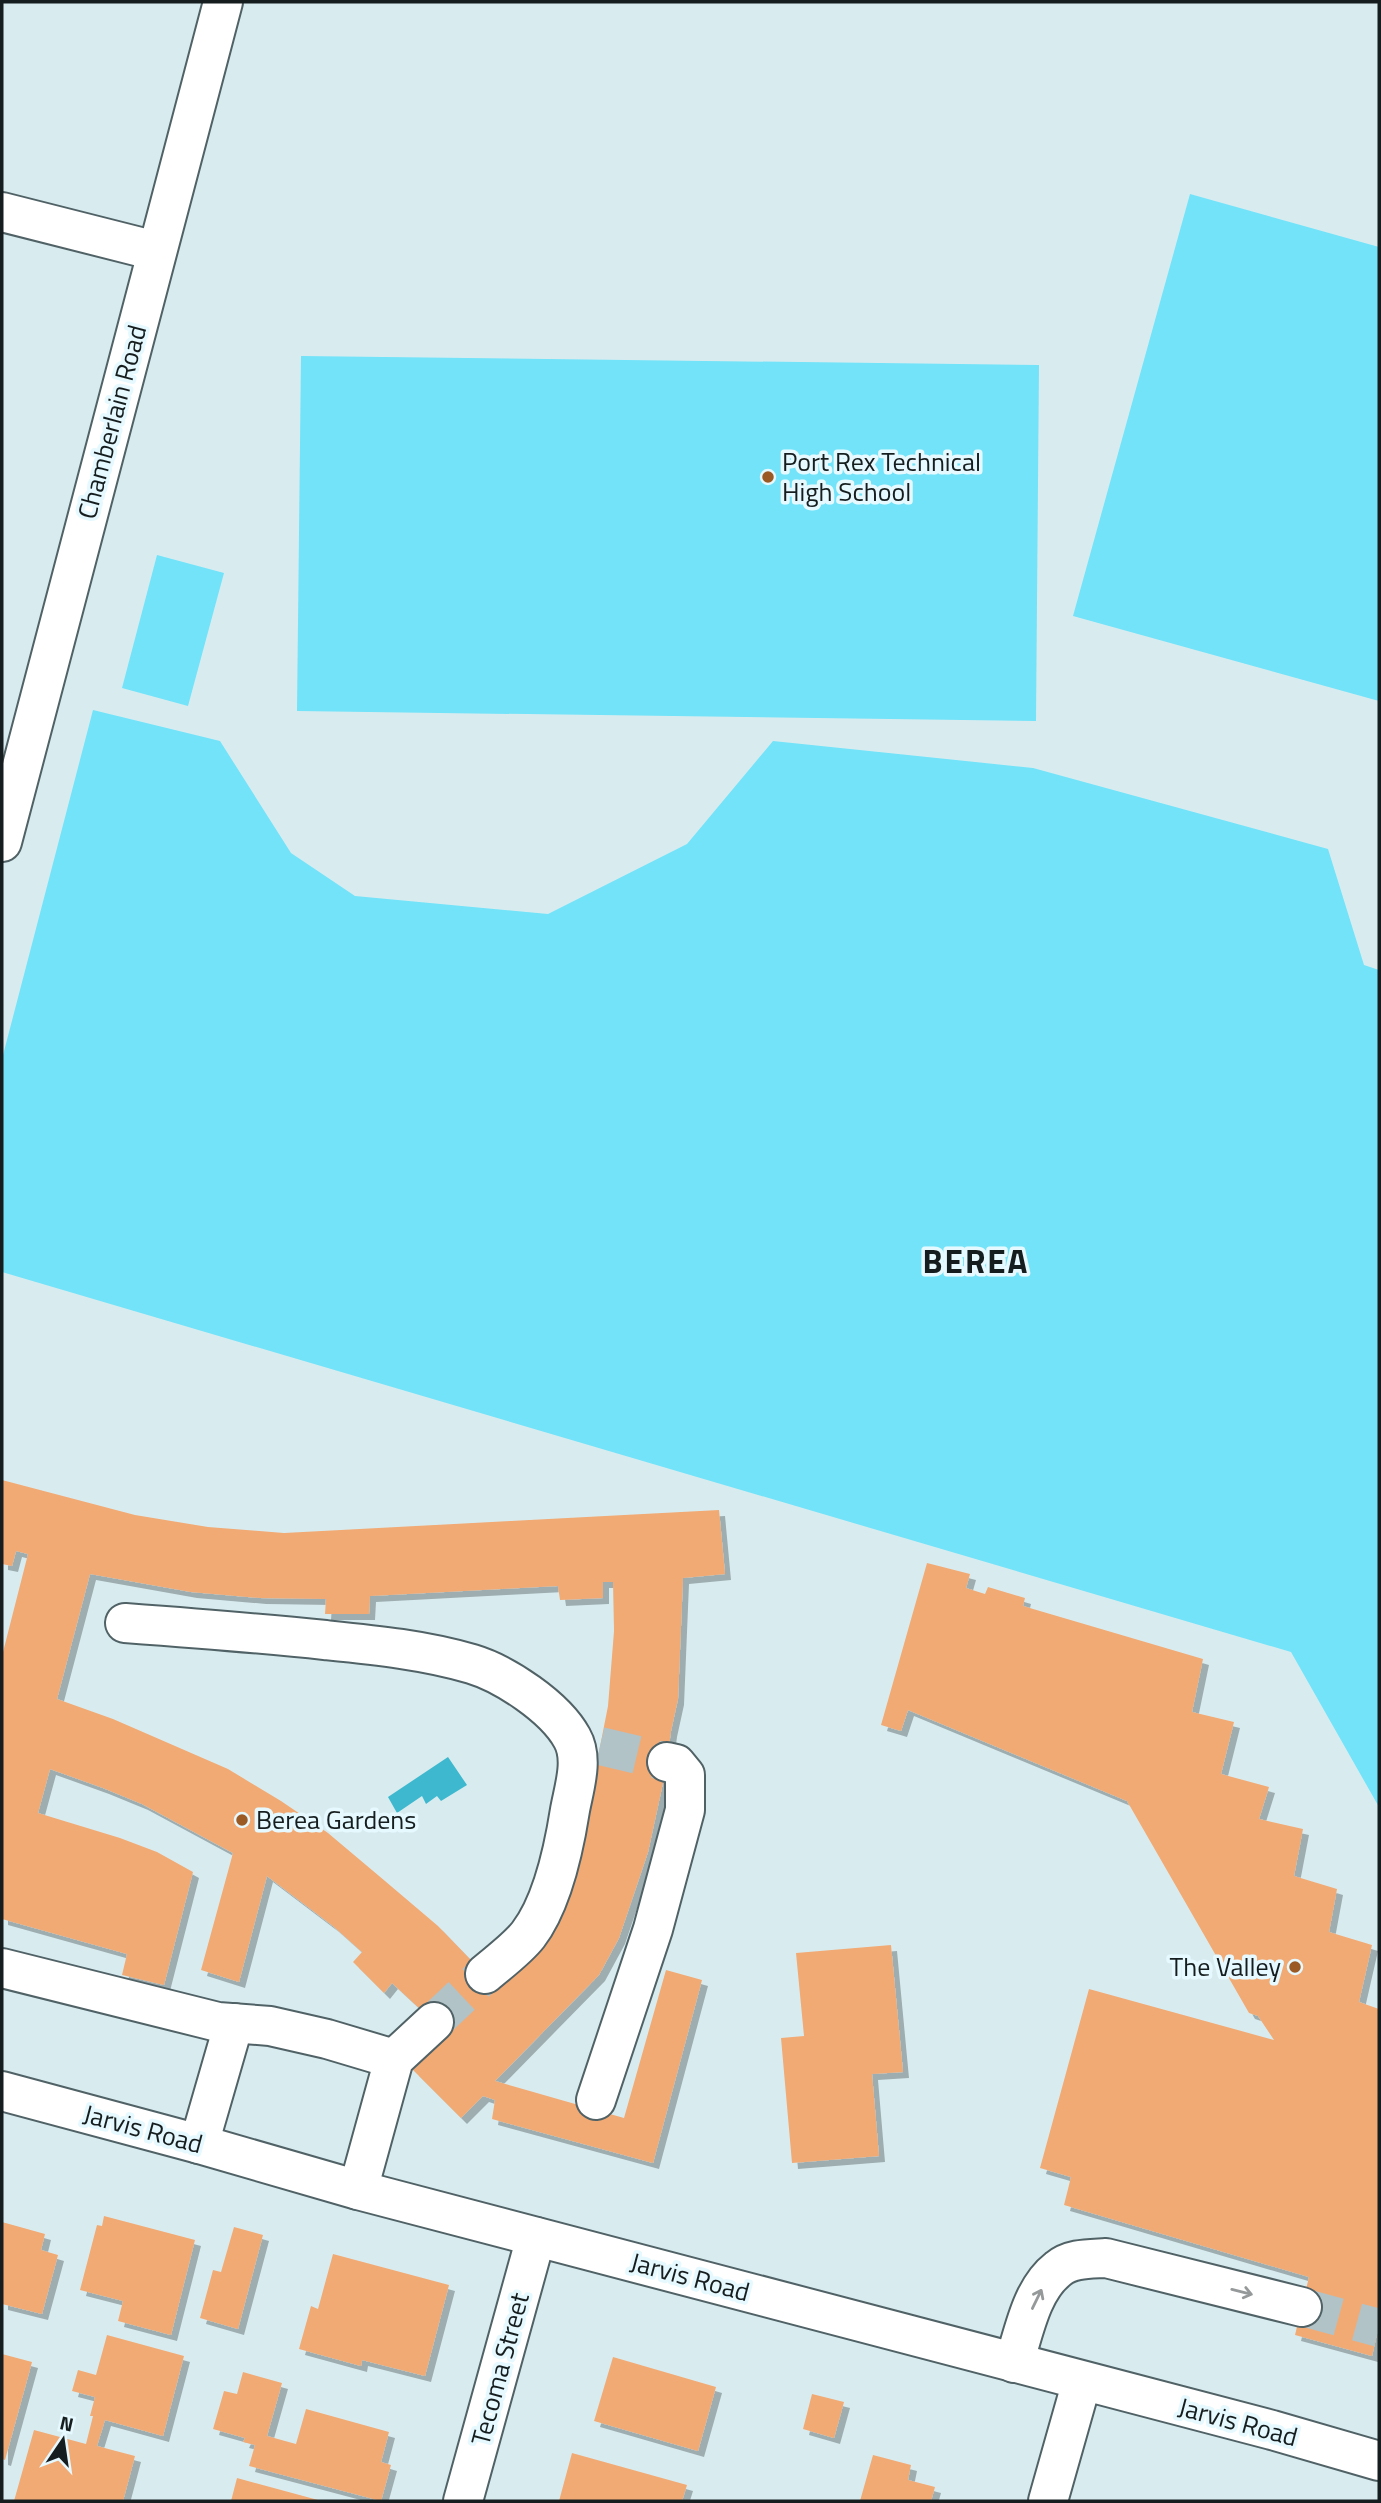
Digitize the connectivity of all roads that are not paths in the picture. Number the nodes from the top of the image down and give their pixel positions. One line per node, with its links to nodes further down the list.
1 (223, 2): 3 (street, Chamberlain Road)
2 (2, 212): 3 (street)
3 (156, 251): 4 (street, Chamberlain Road)
4 (5, 821)
5 (125, 1623): 8 (street)
6 (667, 1762): 13 (street)
7 (2, 1968): 10 (street)
8 (485, 1975)
9 (434, 2022): 11 (street)
10 (234, 2023): 11 (street); 14 (street)
11 (394, 2059): 15 (street)
12 (2, 2091): 14 (street, Jarvis Road)
13 (596, 2099)
14 (199, 2144): 15 (street, Jarvis Road)
15 (358, 2190): 16 (street, Jarvis Road)
16 (536, 2236): 18 (street, Jarvis Road); 21 (street, Tecoma Street)
17 (1302, 2306): 18 (street, one-way to 17)
18 (1014, 2363): 19 (street, Jarvis Road)
19 (1082, 2381): 20 (street, Jarvis Road); 22 (street)
20 (1379, 2461)
21 (463, 2501)
22 (1048, 2501)

